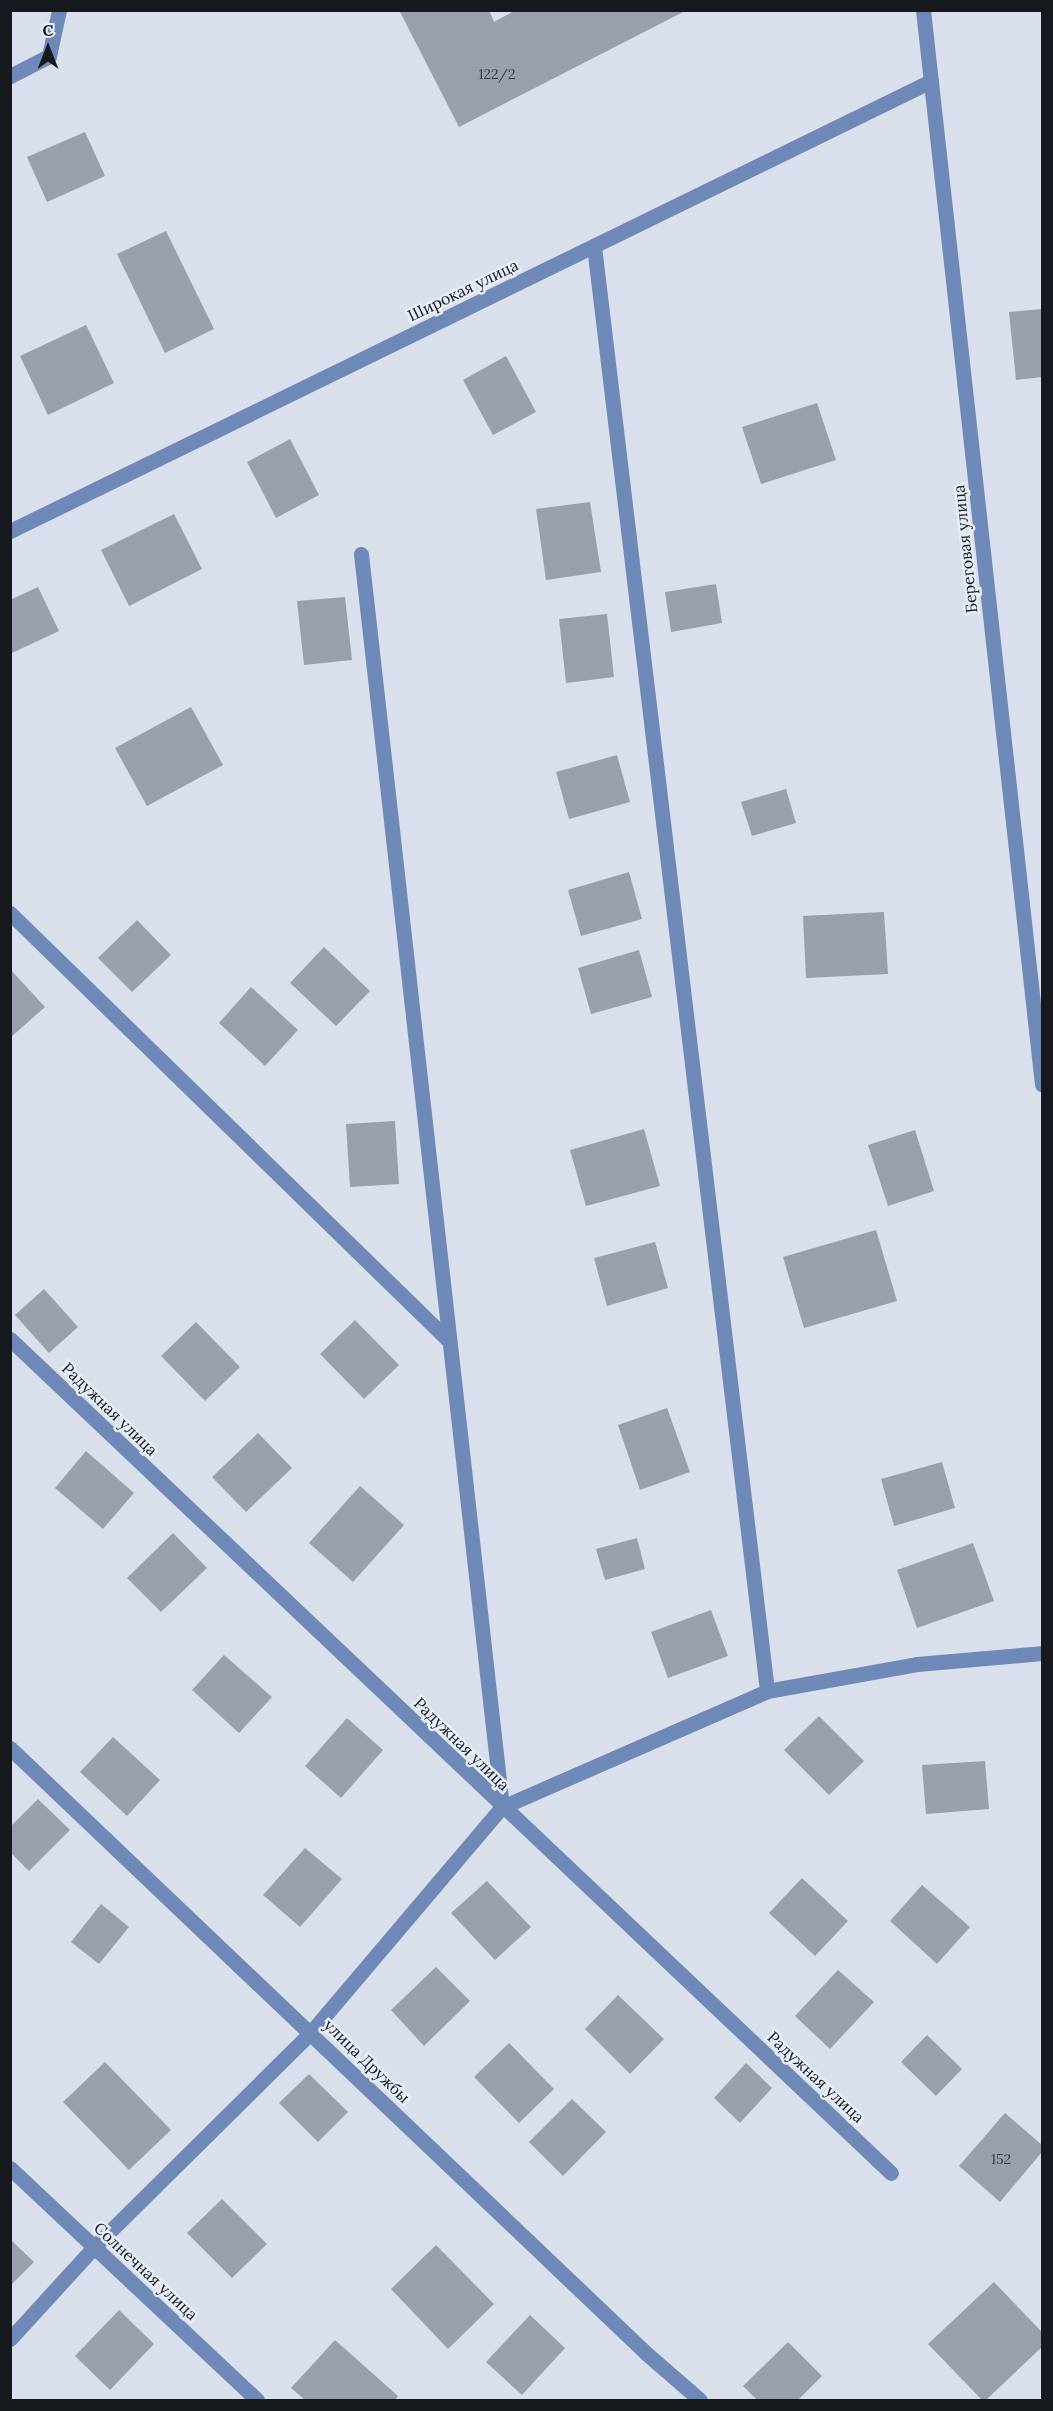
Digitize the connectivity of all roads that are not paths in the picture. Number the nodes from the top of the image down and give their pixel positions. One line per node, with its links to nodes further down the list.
1 (59, 10): 3 (street)
2 (923, 10): 4 (street, Береговая улица)
3 (10, 76)
4 (931, 81): 5 (street, Широкая улица); 9 (street, Береговая улица)
5 (594, 246): 6 (street, Широкая улица); 13 (street)
6 (10, 531)
7 (361, 554): 11 (street)
8 (10, 913): 11 (street)
9 (1042, 1084)
10 (10, 1339): 15 (street, Радужная улица)
11 (448, 1340): 15 (street)
12 (1042, 1653): 13 (street)
13 (767, 1691): 15 (street)
14 (10, 1748): 16 (street, улица Дружбы)
15 (502, 1807): 16 (street); 18 (street, Радужная улица)
16 (311, 2032): 19 (street); 22 (street, улица Дружбы)
17 (10, 2168): 19 (street, Солнечная улица)
18 (891, 2173)
19 (94, 2247): 20 (street); 21 (street, Солнечная улица)
20 (10, 2339)
21 (257, 2400)
22 (700, 2400)

